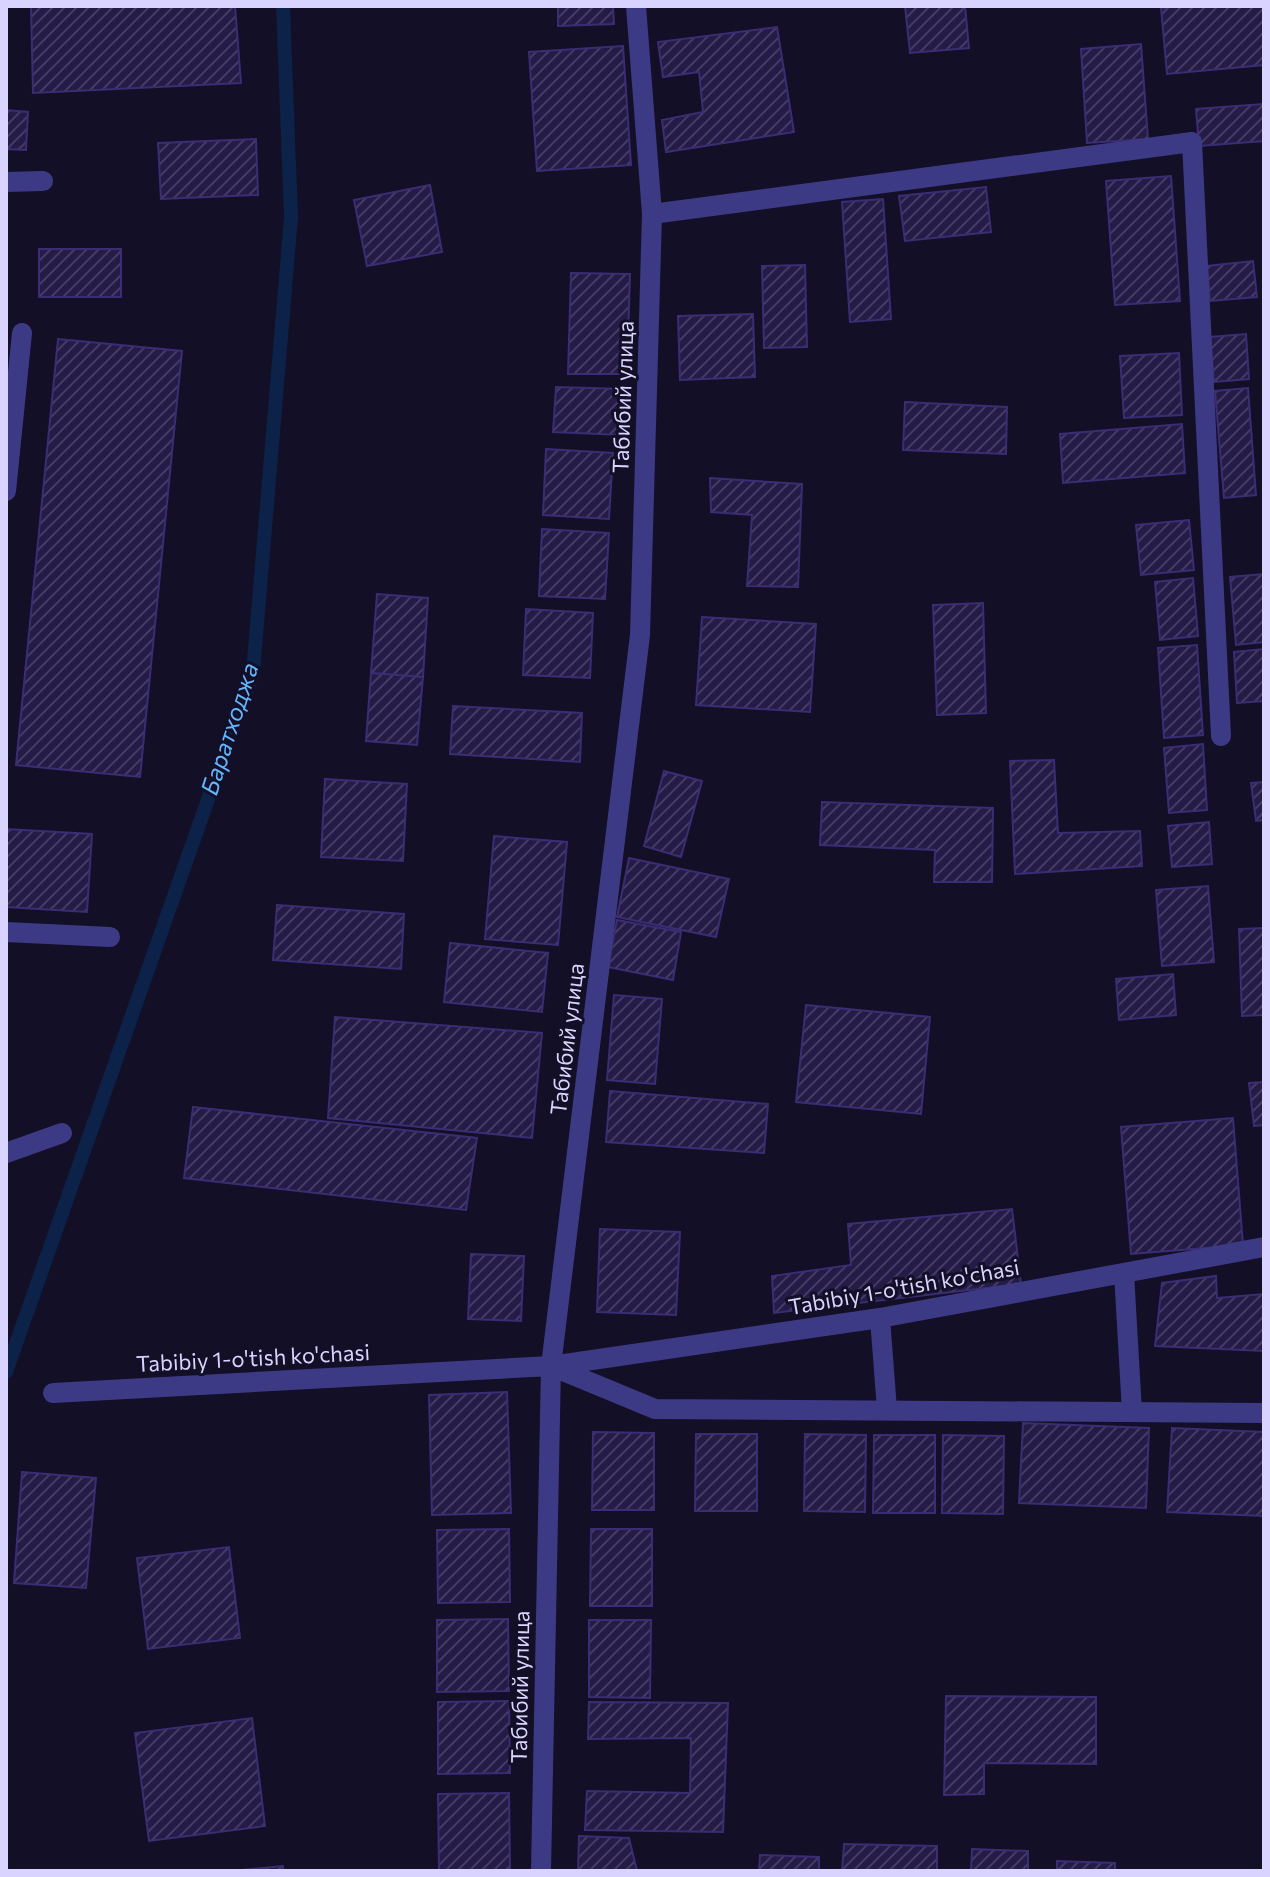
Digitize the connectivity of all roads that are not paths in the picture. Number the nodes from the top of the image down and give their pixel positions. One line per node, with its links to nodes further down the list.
1 (636, 6): 4 (street, Табибий улица)
2 (43, 181): 3 (street)
3 (6, 182)
4 (652, 214): 7 (street); 15 (street, Табибий улица)
5 (22, 333): 6 (street)
6 (6, 491)
7 (1221, 736)
8 (6, 932): 9 (street)
9 (110, 937)
10 (62, 1133): 11 (street)
11 (6, 1153)
12 (1264, 1247): 13 (street, Tabibiy 1-o'tish ko'chasi)
13 (1124, 1273): 14 (street, Tabibiy 1-o'tish ko'chasi); 18 (street)
14 (880, 1318): 15 (street, Tabibiy 1-o'tish ko'chasi); 17 (street)
15 (551, 1366): 16 (street, Tabibiy 1-o'tish ko'chasi); 17 (street, Tabibiy 1-o'tish ko'chasi); 20 (street, Табибий улица)
16 (53, 1393)
17 (887, 1410): 18 (street, Tabibiy 1-o'tish ko'chasi)
18 (1132, 1412): 19 (street, Tabibiy 1-o'tish ko'chasi)
19 (1264, 1413)
20 (541, 1871)

